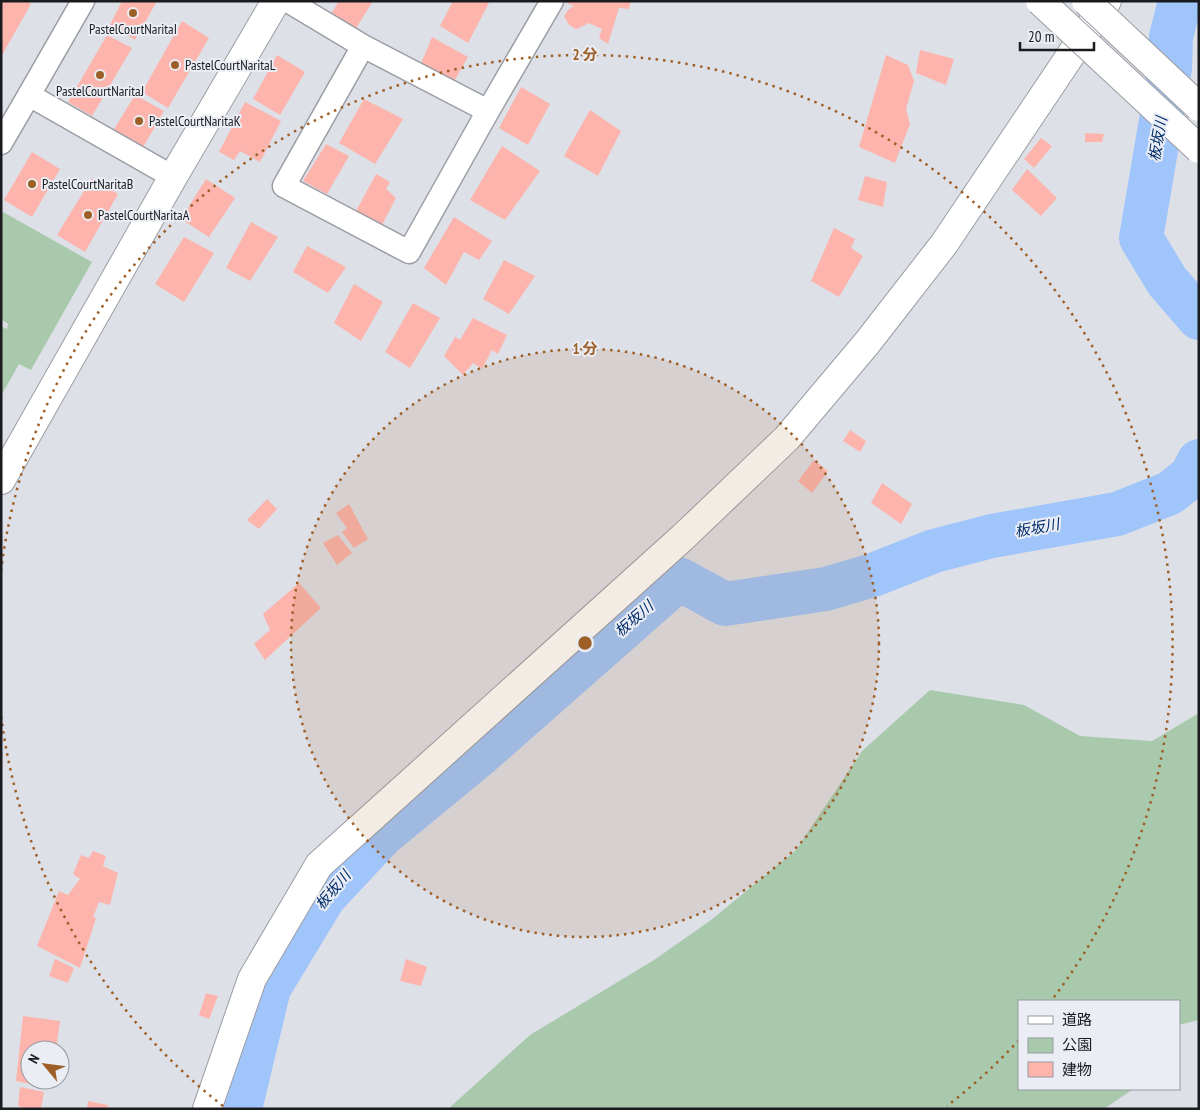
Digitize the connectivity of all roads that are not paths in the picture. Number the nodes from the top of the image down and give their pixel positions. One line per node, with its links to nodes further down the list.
1 (83, 1): 9 (street)
2 (276, 1): 14 (street)
3 (288, 1): 8 (street)
4 (552, 1): 11 (street)
5 (1040, 1): 13 (street, bridge)
6 (1086, 1): 10 (street, bridge)
7 (1107, 1): 16 (street)
8 (363, 46): 11 (street); 11 (street)
9 (29, 95): 12 (street); 14 (street)
10 (1199, 107)
11 (488, 111)
12 (1, 143)
13 (1199, 149)
14 (173, 176): 15 (street)
15 (1, 480)
16 (207, 1109)

